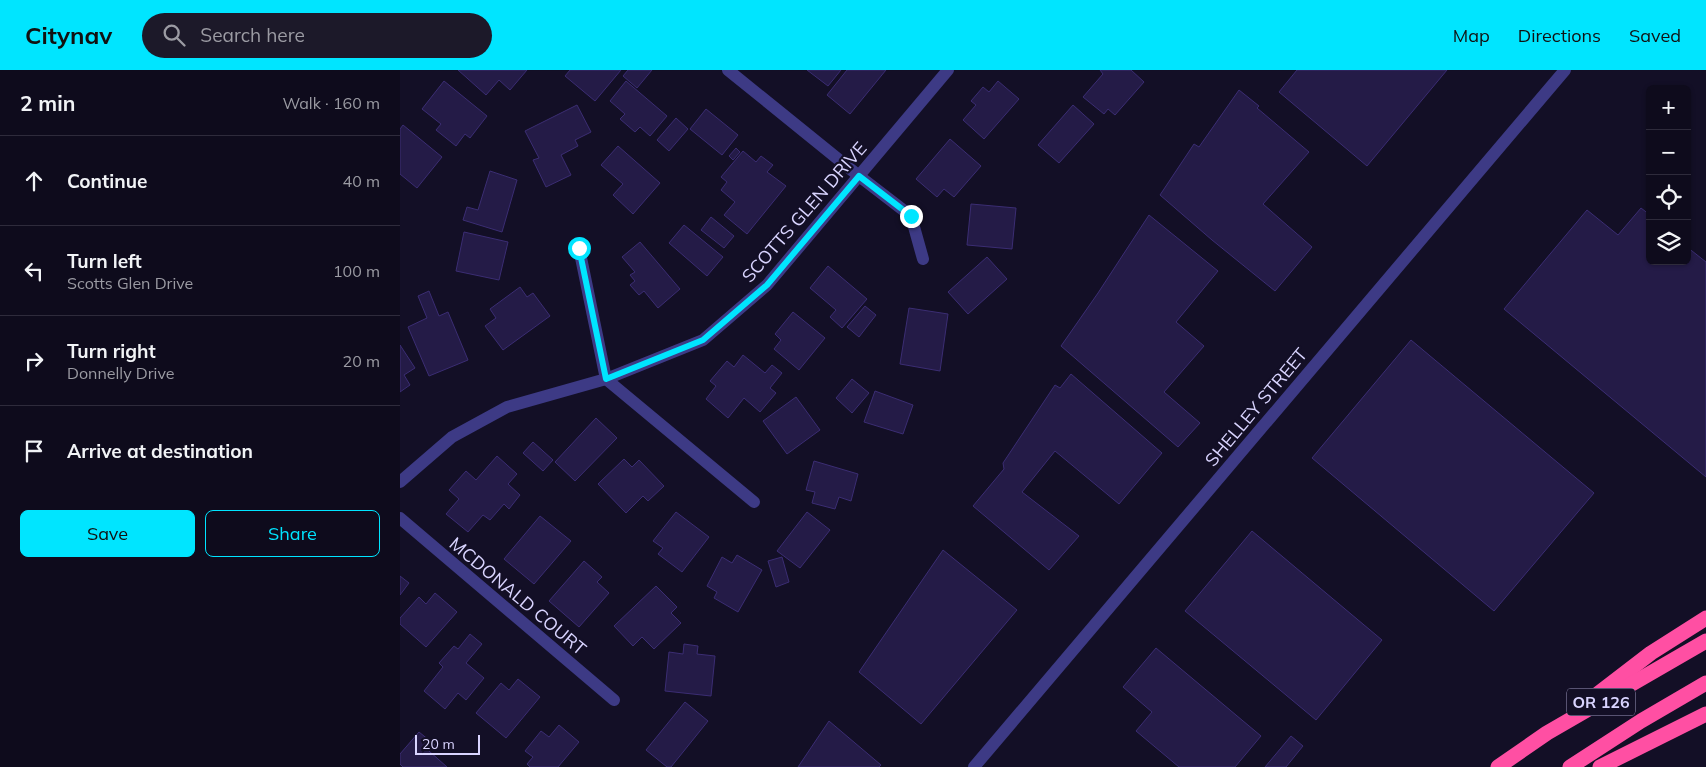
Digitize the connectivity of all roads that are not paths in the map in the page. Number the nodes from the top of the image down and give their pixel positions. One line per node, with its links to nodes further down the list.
1 (728, 70): 4 (street)
2 (948, 70): 4 (street, SCOTTS GLEN DRIVE)
3 (1565, 70): 17 (street, SHELLEY STREET)
4 (859, 176): 6 (street); 7 (street, SCOTTS GLEN DRIVE)
5 (579, 248): 7 (street)
6 (923, 259)
7 (606, 379): 8 (street, SCOTTS GLEN DRIVE); 9 (street)
8 (400, 482)
9 (754, 502)
10 (400, 518): 14 (street, MCDONALD COURT)
11 (1706, 618): 16 (highway)
12 (1706, 641): 16 (highway, OR 126)
13 (1706, 683): 19 (highway, OR 126)
14 (614, 700)
15 (1706, 714): 20 (highway)
16 (1547, 733): 18 (highway, OR 126)
17 (974, 767)
18 (1498, 767)
19 (1570, 767)
20 (1600, 767)

